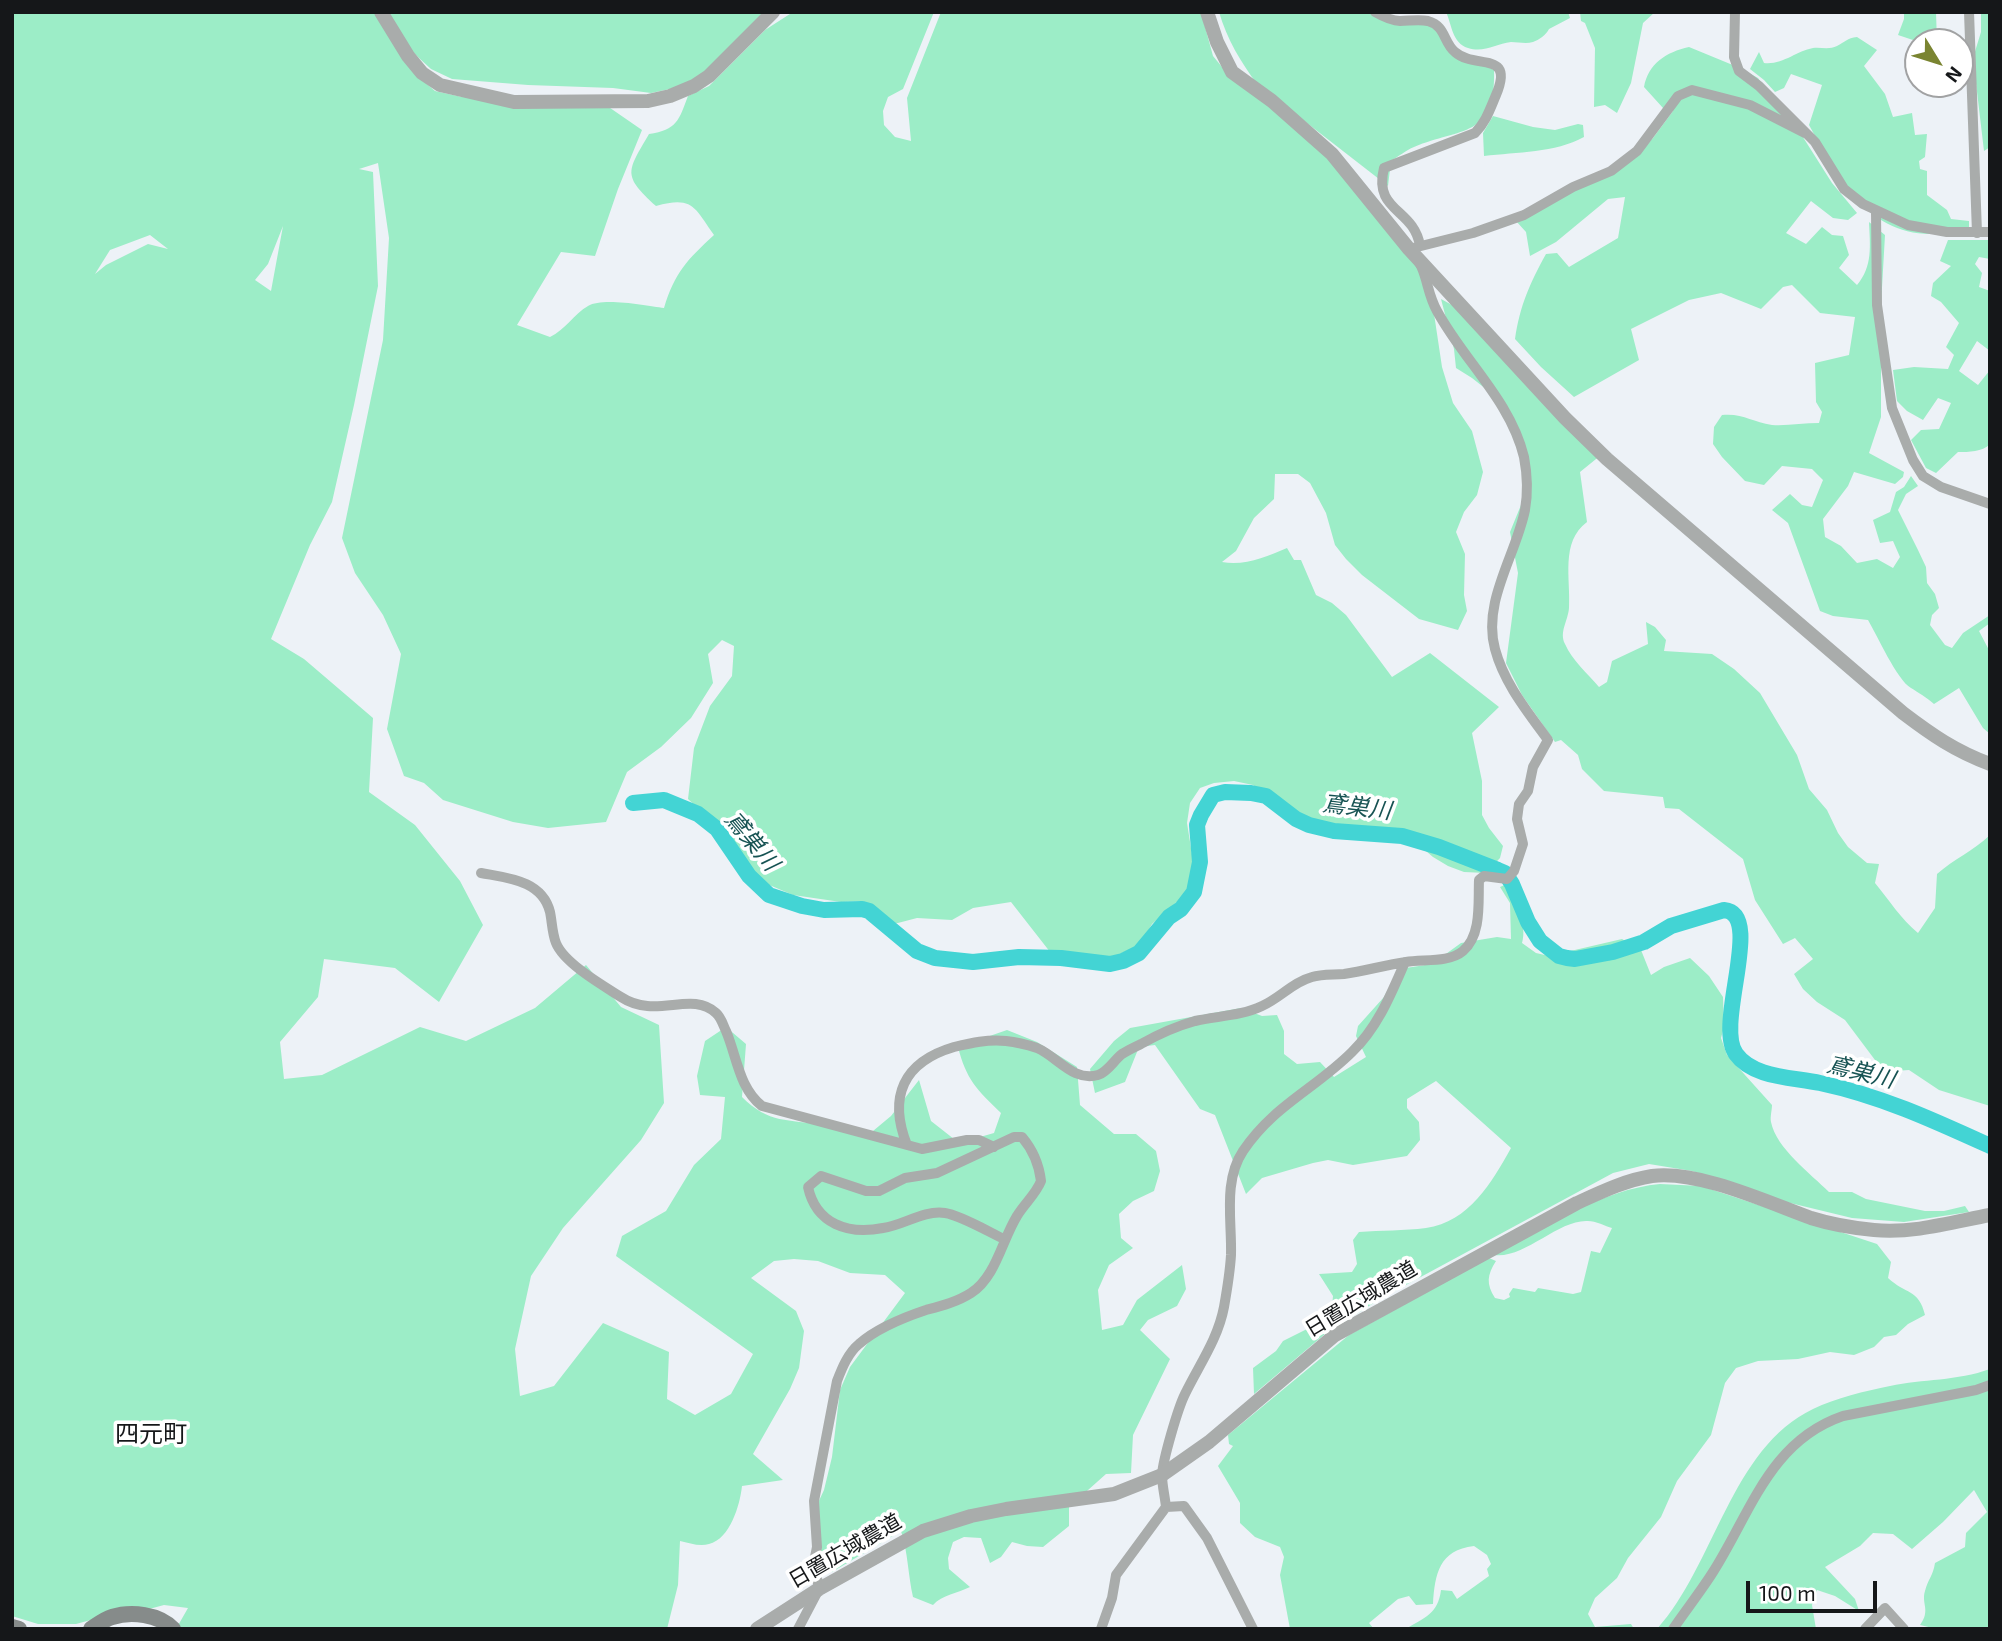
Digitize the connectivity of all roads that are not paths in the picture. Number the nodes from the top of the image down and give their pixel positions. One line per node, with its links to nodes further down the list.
1 (381, 12): 2 (street)
2 (773, 12)
3 (1207, 12): 11 (street)
4 (1375, 12): 11 (street)
5 (1735, 12): 7 (street)
6 (1969, 12): 10 (street)
7 (1805, 133): 8 (street); 11 (street)
8 (1876, 212): 10 (street); 12 (street)
9 (1990, 232): 10 (street)
10 (1977, 233)
11 (1415, 247): 13 (street); 15 (street)
12 (1990, 504)
13 (1990, 764)
14 (481, 873): 16 (street)
15 (1405, 962): 16 (street); 21 (street)
16 (907, 1145): 17 (street)
17 (994, 1147): 19 (street); 19 (street)
18 (1990, 1215): 21 (street, 日置広域農道)
19 (1004, 1240): 23 (street)
20 (1990, 1385): 32 (street)
21 (1162, 1475): 22 (street); 23 (street, 日置広域農道)
22 (1166, 1507): 30 (street); 31 (street)
23 (819, 1589): 28 (street, 日置広域農道); 29 (street)
24 (12, 1627): 25 (main road)
25 (19, 1629)
26 (91, 1629): 27 (main road)
27 (173, 1629)
28 (757, 1629)
29 (798, 1629)
30 (1101, 1629)
31 (1253, 1629)
32 (1673, 1629)
33 (1865, 1629): 34 (street)
34 (1904, 1629)

